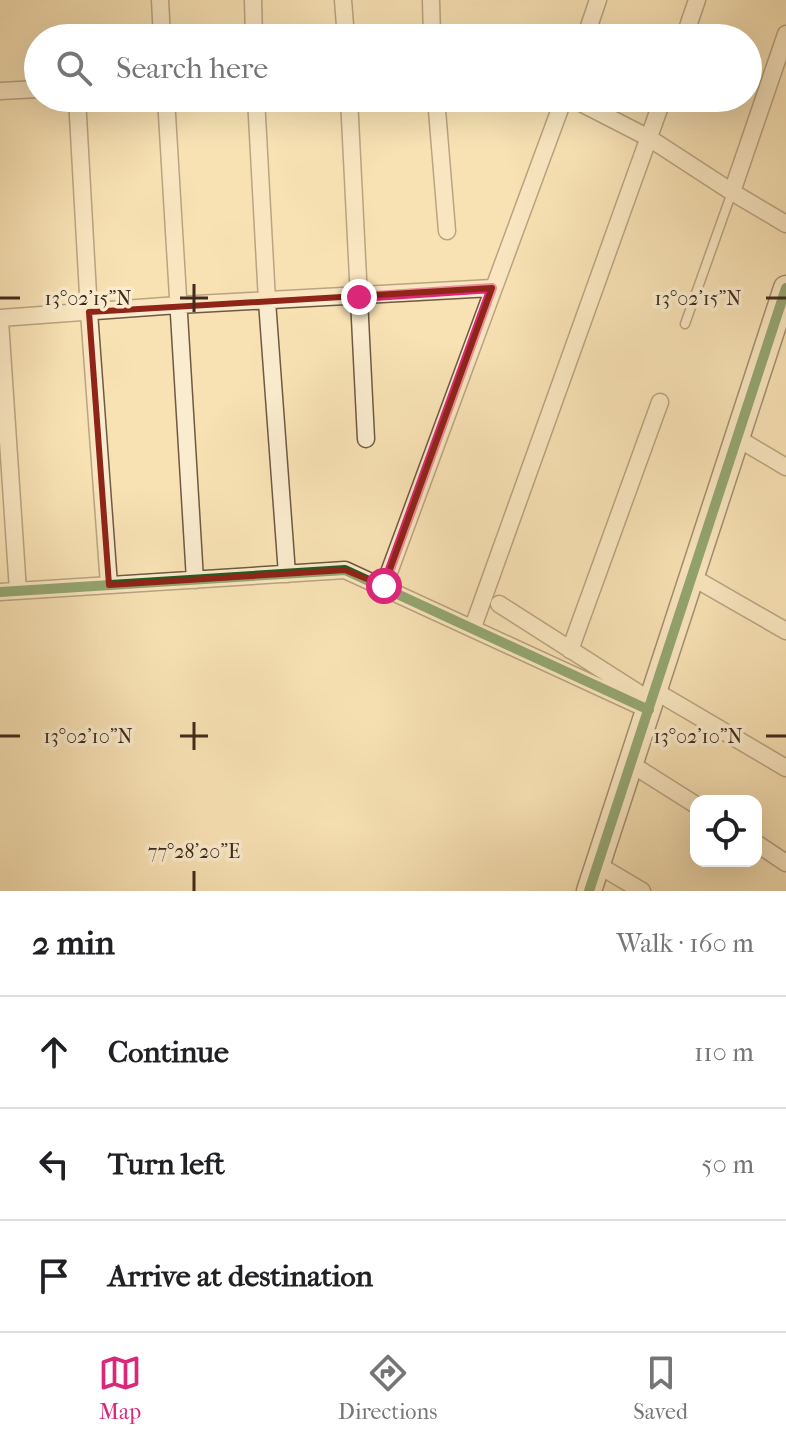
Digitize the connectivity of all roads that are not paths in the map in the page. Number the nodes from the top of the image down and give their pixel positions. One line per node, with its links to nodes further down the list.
1 (160, 0): 7 (street)
2 (253, 0): 8 (street)
3 (343, 0): 9 (street)
4 (431, 0): 10 (street)
5 (598, 0): 11 (street)
6 (697, 0): 12 (street)
7 (161, 24)
8 (254, 24)
9 (345, 24)
10 (432, 24)
11 (590, 24)
12 (689, 24)
13 (786, 34): 16 (street)
14 (24, 90): 15 (street)
15 (0, 91)
16 (762, 104)
17 (78, 112): 35 (street)
18 (167, 112): 34 (street)
19 (257, 112): 33 (street)
20 (350, 112): 32 (street)
21 (437, 112): 29 (street)
22 (559, 112): 30 (street)
23 (598, 112): 26 (street)
24 (658, 112): 26 (street)
25 (759, 112): 27 (street)
26 (649, 138): 27 (street); 50 (street)
27 (732, 192): 28 (street); 37 (lane)
28 (786, 224)
29 (447, 231)
30 (492, 288): 32 (street); 46 (street)
31 (785, 295): 39 (street)
32 (359, 297): 33 (street); 40 (street)
33 (267, 301): 34 (street); 42 (street)
34 (178, 305): 35 (street); 44 (street)
35 (89, 312): 36 (street); 45 (street)
36 (0, 320): 47 (street)
37 (685, 324)
38 (660, 402): 52 (street)
39 (737, 438): 41 (street); 43 (street)
40 (366, 439)
41 (786, 467)
42 (287, 574): 44 (street); 46 (street)
43 (692, 577): 51 (street); 53 (street)
44 (195, 580): 45 (street)
45 (109, 585): 47 (street)
46 (384, 586): 50 (street)
47 (18, 591): 48 (street)
48 (0, 592)
49 (499, 604): 52 (street)
50 (473, 627): 53 (street)
51 (786, 631)
52 (570, 650): 53 (street)
53 (652, 701): 54 (street); 55 (street)
54 (631, 764): 56 (street); 59 (street)
55 (786, 768)
56 (690, 801)
57 (762, 847): 58 (street)
58 (786, 863)
59 (598, 865): 60 (street); 61 (street)
60 (589, 891)
61 (642, 891)

